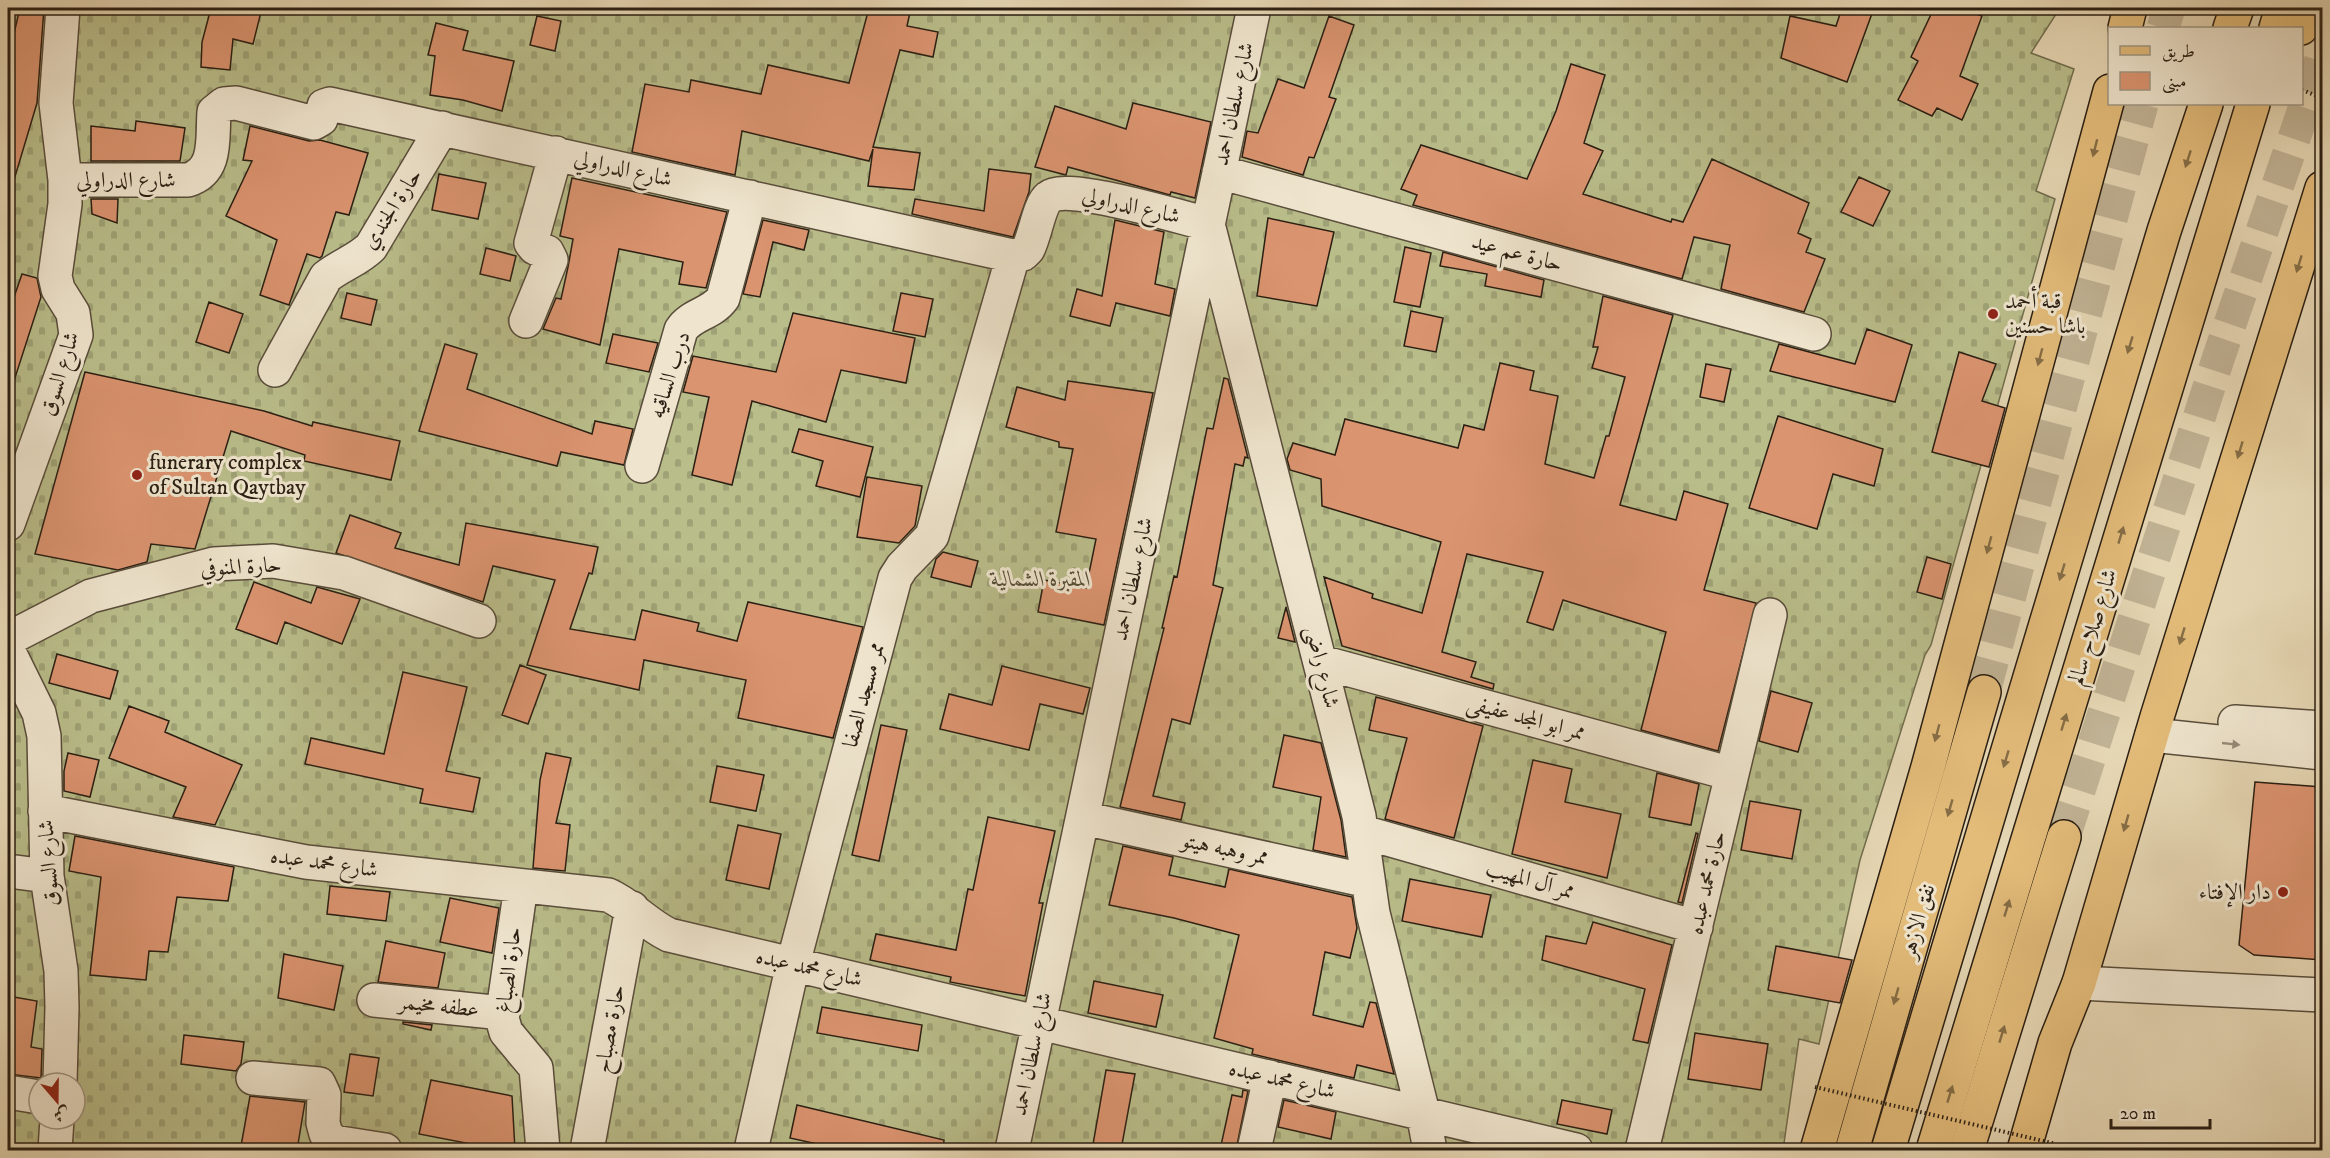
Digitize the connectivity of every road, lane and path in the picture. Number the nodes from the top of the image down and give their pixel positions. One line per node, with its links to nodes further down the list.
1 (63, 8): 20 (street, شارع السوق)
2 (1254, 8): 19 (street, شارع سلطان احمد)
3 (2130, 8): 7 (main road)
4 (2237, 8): 8 (main road)
5 (2282, 8): 9 (main road)
6 (2319, 8): 10 (main road)
7 (2125, 27)
8 (2230, 27)
9 (2276, 27)
10 (2302, 27)
11 (2303, 91): 13 (path)
12 (2108, 95): 78 (main road, one-way to 78)
13 (2322, 99)
14 (2206, 105): 80 (main road, شارع صلاح سالم, one-way to 80)
15 (2253, 105): 24 (main road, شارع صلاح سالم)
16 (2276, 105): 24 (main road)
17 (442, 128): 18 (street, شارع الدراولي); 20 (street, شارع الدراولي); 28 (street, حارة الجندي)
18 (555, 153): 22 (street, شارع الدراولي); 26 (street)
19 (1219, 172): 23 (street, شارع سلطان احمد); 27 (street, حارة عم عيد)
20 (65, 180): 30 (street, شارع السوق)
21 (2322, 188): 38 (main road, one-way to 38)
22 (750, 197): 25 (street, شارع الدراولي); 29 (street, درب الساقيه)
23 (1208, 224): 25 (street, شارع الدراولي); 36 (street, شارع راضى); 44 (street, شارع سلطان احمد)
24 (2216, 232): 81 (main road, شارع صلاح سالم, one-way to 24)
25 (1013, 256): 53 (street, ممر مسجد الصفا)
26 (526, 321)
27 (1814, 334)
28 (274, 370)
29 (642, 466)
30 (17, 467): 31 (street, شارع السوق)
31 (8, 524)
32 (1770, 615): 42 (street, حارة محمد عبده)
33 (479, 621): 34 (street, حارة المنوفي)
34 (8, 639)
35 (8, 650): 43 (street, شارع السوق)
36 (1321, 662): 42 (street, ممر ابو المجد عفيفى); 45 (street, شارع راضى)
37 (1984, 692): 79 (main road, نفق الازهر, one-way to 79)
38 (2155, 726): 40 (street); 54 (main road, one-way to 54)
39 (2322, 728): 40 (street)
40 (2284, 737): 41 (street)
41 (2322, 753)
42 (1732, 774): 52 (street, حارة محمد عبده)
43 (45, 811): 48 (street, شارع السوق); 50 (street, شارع محمد عبده)
44 (1083, 818): 49 (street, ممر وهبه هيتو); 58 (street, شارع سلطان احمد)
45 (1363, 832): 49 (street, شارع راضى); 52 (street, ممر آل المهيب)
46 (2064, 837): 82 (main road, one-way to 46)
47 (8, 872): 48 (street)
48 (47, 876): 59 (street, شارع السوق)
49 (1368, 881): 65 (street, شارع راضى)
50 (521, 886): 51 (street, شارع محمد عبده); 57 (street, حارة الصباغ)
51 (632, 908): 53 (street, شارع محمد عبده); 71 (street, حارة مصباح)
52 (1696, 927): 77 (street, حارة محمد عبده)
53 (793, 964): 58 (street, شارع محمد عبده); 72 (street, ممر مسجد الصفا)
54 (2079, 983): 55 (street); 83 (main road)
55 (2322, 995)
56 (374, 1000): 57 (street, عطفه مخيمر)
57 (503, 1013): 70 (street, حارة الصباغ)
58 (1039, 1023): 60 (street, شارع محمد عبده); 73 (street, شارع سلطان احمد)
59 (61, 1071)
60 (1270, 1077): 65 (street, شارع محمد عبده); 74 (street)
61 (252, 1078): 69 (street)
62 (1815, 1087): 67 (path, bridge)
63 (8, 1092): 64 (street)
64 (27, 1095)
65 (1423, 1113): 75 (street, شارع راضى); 76 (street, شارع محمد عبده)
66 (56, 1131): 68 (street)
67 (2056, 1144)
68 (55, 1150)
69 (385, 1150)
70 (543, 1150)
71 (588, 1150)
72 (751, 1150)
73 (1012, 1150)
74 (1254, 1150)
75 (1430, 1150)
76 (1576, 1150)
77 (1642, 1150)
78 (1817, 1150)
79 (1852, 1150)
80 (1888, 1150)
81 (1933, 1150)
82 (1967, 1150)
83 (2024, 1150)

